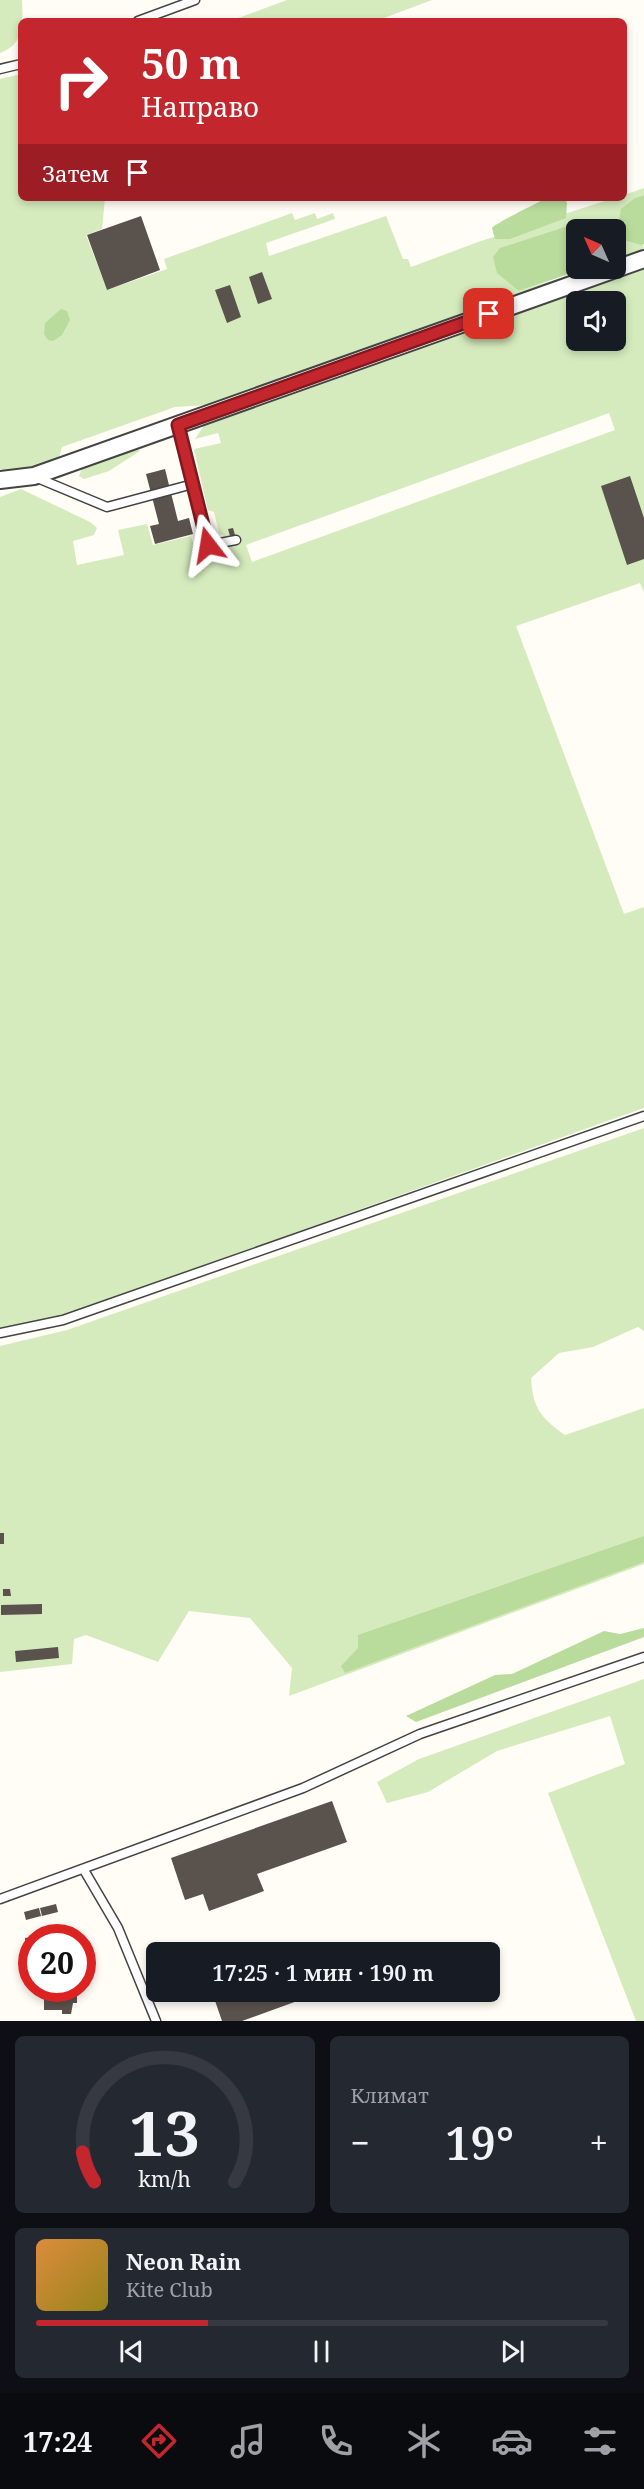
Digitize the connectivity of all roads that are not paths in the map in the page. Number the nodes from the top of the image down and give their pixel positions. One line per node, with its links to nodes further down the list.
1 (195, 0): 2 (lane)
2 (146, 18)
3 (18, 65): 4 (lane)
4 (0, 69)
5 (644, 259): 6 (street)
6 (178, 425): 7 (street); 9 (lane)
7 (34, 476): 8 (street); 9 (lane)
8 (0, 480)
9 (193, 484): 10 (lane)
10 (236, 540)
11 (644, 1116): 12 (lane)
12 (0, 1333)
13 (644, 1657): 14 (lane)
14 (84, 1870): 15 (lane); 16 (lane)
15 (0, 1899)
16 (156, 2021)

